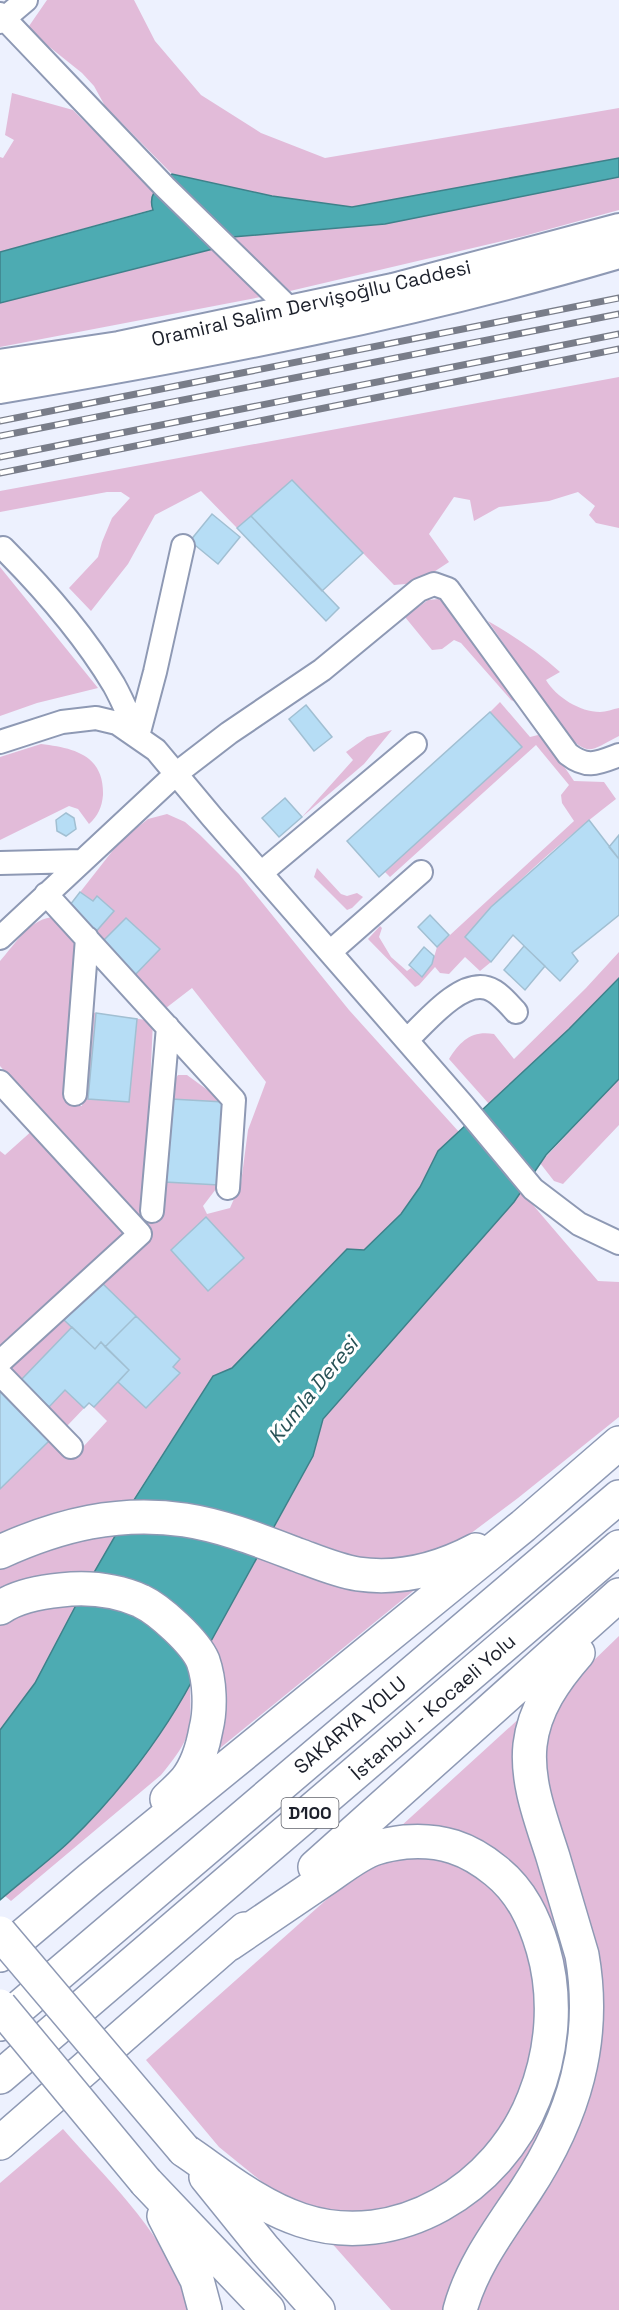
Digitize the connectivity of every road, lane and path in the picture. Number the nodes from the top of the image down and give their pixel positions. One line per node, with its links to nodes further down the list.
1 (26, 0): 2 (street)
2 (1, 19): 5 (street)
3 (619, 228): 5 (main road, Oramiral Salim Dervişoğllu Caddesi)
4 (619, 254): 7 (main road, Oramiral Salim Dervişoğllu Caddesi)
5 (285, 303): 6 (main road, Oramiral Salim Dervişoğllu Caddesi)
6 (0, 364)
7 (0, 389)
8 (183, 546): 10 (street)
9 (3, 548): 10 (street)
10 (138, 736): 11 (street); 14 (street)
11 (0, 742)
12 (415, 744): 18 (street)
13 (619, 755): 14 (street)
14 (177, 773): 15 (street); 18 (street)
15 (81, 861): 16 (street); 19 (street)
16 (0, 863)
17 (421, 872): 22 (street)
18 (261, 873): 22 (street)
19 (46, 894): 20 (street); 21 (street)
20 (0, 938)
21 (87, 938): 24 (street); 27 (street)
22 (330, 952): 25 (street)
23 (516, 1012): 25 (street)
24 (168, 1027): 28 (street); 29 (street)
25 (407, 1040): 30 (street)
26 (0, 1082): 31 (street)
27 (75, 1094)
28 (228, 1188)
29 (152, 1211)
30 (619, 1243)
31 (0, 1362)
32 (0, 1374): 34 (street)
33 (619, 1443): 36 (highway)
34 (71, 1447)
35 (619, 1497): 47 (highway, SAKARYA YOLU / D100)
36 (523, 1526): 38 (highway); 42 (highway)
37 (619, 1547): 48 (highway, İstanbul - Kocaeli Yolu / D100)
38 (0, 1552)
39 (619, 1595): 44 (highway)
40 (619, 1605): 55 (highway)
41 (0, 1608): 42 (highway)
42 (90, 1879): 45 (highway)
43 (0, 1933): 50 (highway, bridge)
44 (229, 1944): 49 (highway); 50 (highway)
45 (0, 1955)
46 (0, 2006): 51 (highway, bridge)
47 (0, 2024)
48 (0, 2077)
49 (0, 2143)
50 (184, 2150): 54 (highway)
51 (146, 2182): 52 (highway); 53 (highway)
52 (205, 2310)
53 (268, 2310)
54 (318, 2310)
55 (459, 2310)

